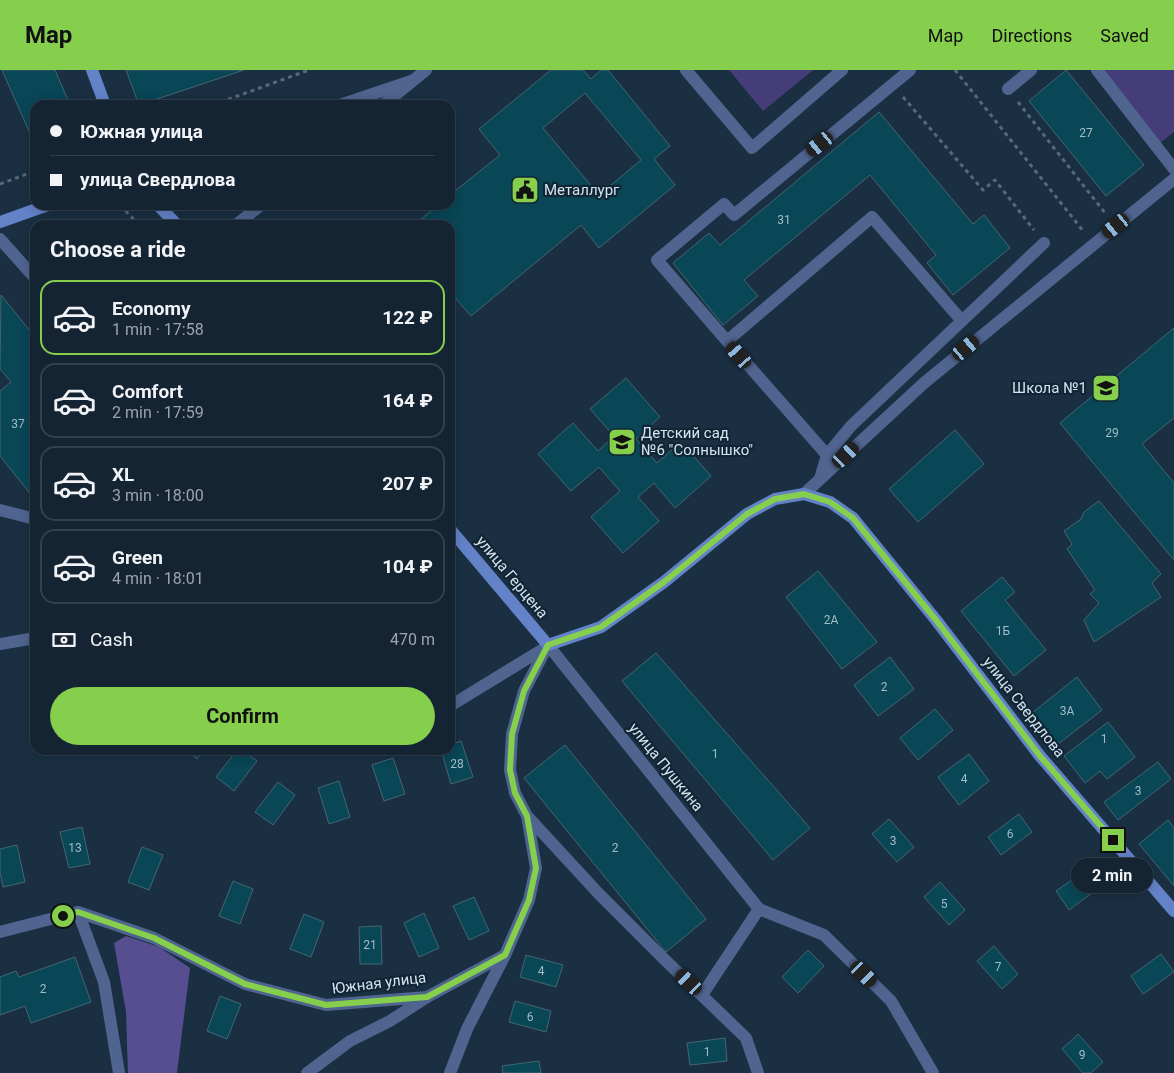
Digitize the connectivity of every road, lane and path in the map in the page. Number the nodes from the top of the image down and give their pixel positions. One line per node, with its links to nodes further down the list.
1 (92, 70): 13 (street)
2 (309, 70): 14 (path)
3 (426, 70): 10 (street)
4 (686, 70): 5 (street)
5 (842, 70)
6 (910, 70): 11 (street)
7 (955, 70): 32 (path)
8 (1031, 70): 12 (street)
9 (1097, 70): 17 (street)
10 (414, 80): 15 (street); 16 (street)
11 (892, 86): 31 (path); 35 (street)
12 (1008, 89): 29 (path)
13 (102, 100)
14 (227, 100)
15 (355, 100)
16 (389, 100)
17 (1174, 169)
18 (30, 173): 20 (path)
19 (1174, 179): 29 (street)
20 (0, 184)
21 (34, 210): 28 (street)
22 (124, 210): 25 (path)
23 (163, 210): 26 (street)
24 (255, 210): 27 (street)
25 (134, 220)
26 (172, 220)
27 (242, 220)
28 (0, 222)
29 (1116, 226): 32 (street)
30 (0, 239): 33 (street)
31 (1044, 243): 34 (street)
32 (1094, 244): 37 (street)
33 (30, 272)
34 (962, 321): 35 (street); 36 (street)
35 (727, 341): 36 (street)
36 (826, 455): 37 (street)
37 (820, 479): 38 (street)
38 (804, 494): 44 (street); 48 (street, улица Свердлова)
39 (0, 510): 40 (street)
40 (30, 518)
41 (455, 535): 44 (street, улица Герцена)
42 (30, 639): 43 (street)
43 (0, 644)
44 (548, 645): 45 (street); 46 (street); 47 (street, улица Пушкина)
45 (455, 703)
46 (527, 816): 51 (street); 52 (street)
47 (759, 909): 52 (street); 58 (street, улица Пушкина)
48 (1174, 911)
49 (78, 912): 50 (street); 53 (street, Южная улица); 54 (street)
50 (0, 932)
51 (505, 955): 53 (street, Южная улица); 56 (street)
52 (702, 995): 57 (street)
53 (427, 997): 55 (street)
54 (119, 1073)
55 (307, 1073)
56 (450, 1073)
57 (758, 1073)
58 (934, 1073)

